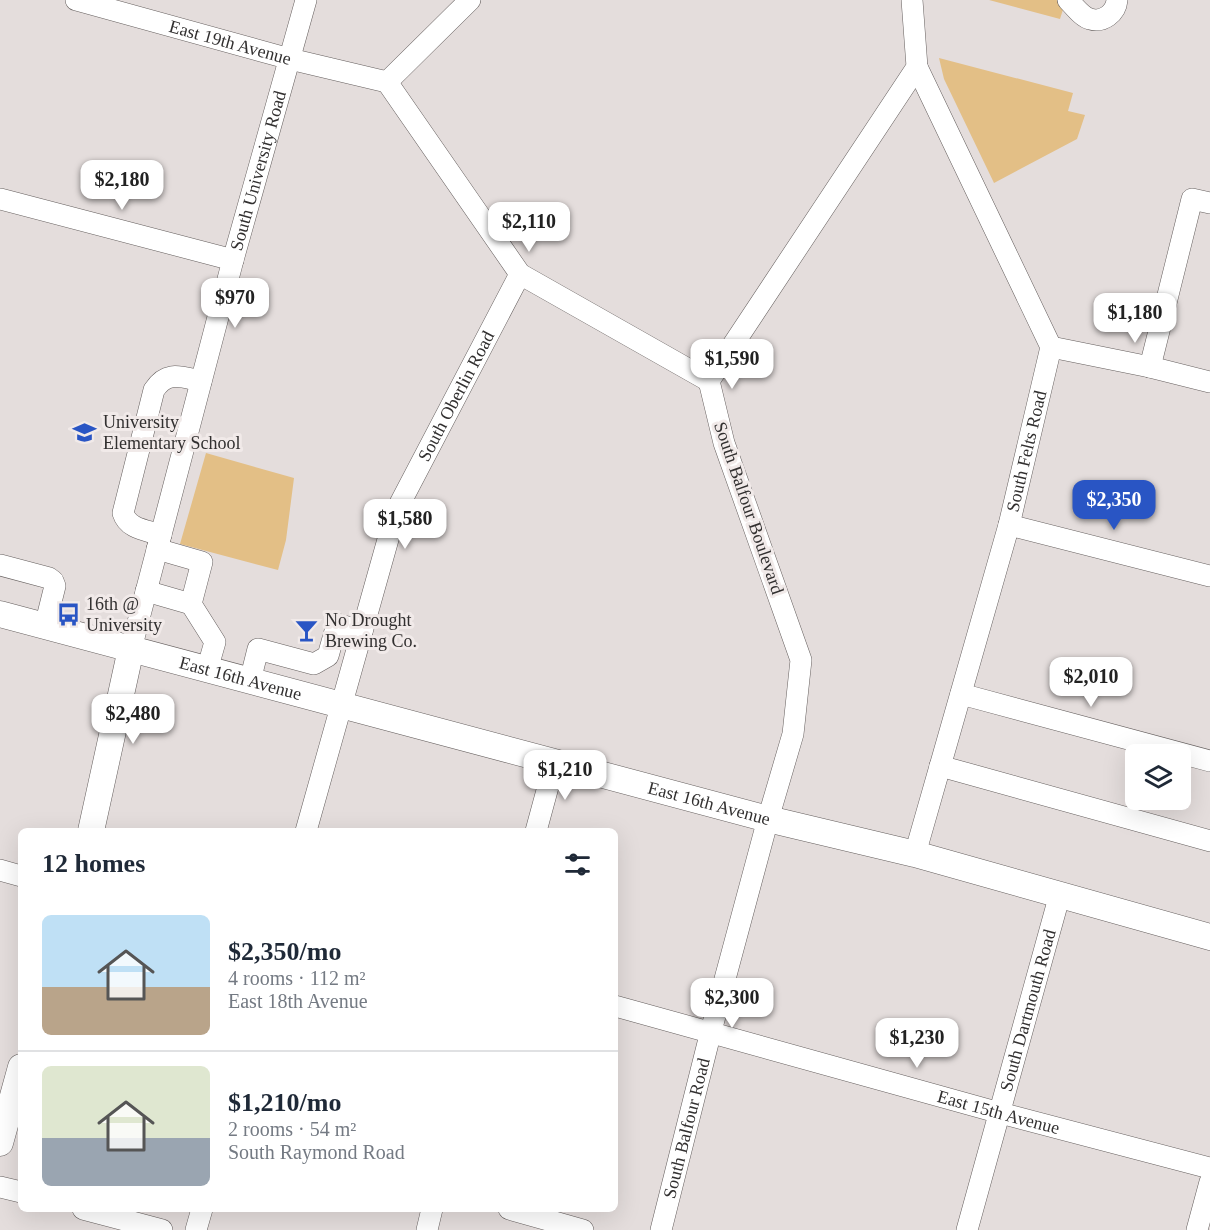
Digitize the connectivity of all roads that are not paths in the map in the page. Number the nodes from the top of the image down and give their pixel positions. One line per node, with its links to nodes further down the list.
1 (75, 0): 7 (street, East 19th Avenue)
2 (306, 0): 7 (street, South University Road)
3 (470, 0): 9 (street)
4 (912, 0): 8 (street)
5 (1068, 0): 6 (street)
6 (1117, 0)
7 (290, 59): 9 (street, East 19th Avenue); 12 (street, South University Road)
8 (916, 67): 14 (street); 17 (street)
9 (387, 82): 13 (street)
10 (0, 199): 12 (street)
11 (1201, 201): 15 (street)
12 (233, 260): 16 (street, South University Road)
13 (520, 274): 17 (street); 27 (street, South Oberlin Road)
14 (1051, 347): 15 (street); 19 (street, South Felts Road)
15 (1150, 367): 18 (street)
16 (201, 381): 20 (street, South University Road); 20 (street)
17 (709, 381): 39 (street, South Balfour Boulevard)
18 (1210, 382)
19 (1009, 525): 22 (street); 33 (street, South Felts Road)
20 (159, 542): 23 (street, South University Road); 24 (street)
21 (0, 565): 26 (street)
22 (1210, 576)
23 (146, 591): 24 (street); 28 (street, South University Road)
24 (191, 604): 31 (street)
25 (0, 614): 26 (main road, East 16th Avenue)
26 (45, 626): 28 (main road, East 16th Avenue)
27 (362, 631): 29 (street); 30 (street, South Oberlin Road)
28 (131, 649): 31 (main road, East 16th Avenue); 40 (main road, South University Road)
29 (321, 660): 30 (street); 32 (street); 34 (street)
30 (353, 663): 35 (street, South Oberlin Road)
31 (207, 669): 32 (main road, East 16th Avenue)
32 (250, 681): 34 (main road, East 16th Avenue)
33 (961, 693): 36 (street); 38 (street, South Felts Road)
34 (305, 696): 35 (main road, East 16th Avenue)
35 (341, 706): 37 (main road, East 16th Avenue); 41 (street, South Oberlin Road)
36 (1210, 760)
37 (555, 761): 39 (main road, East 16th Avenue); 42 (street)
38 (940, 766): 43 (street); 44 (street, South Felts Road)
39 (768, 819): 44 (main road, East 16th Avenue); 50 (street, South Balfour Road)
40 (92, 828)
41 (307, 828)
42 (537, 828)
43 (1210, 841)
44 (915, 854): 47 (main road, East 16th Avenue)
45 (0, 870): 46 (street)
46 (18, 875)
47 (1060, 894): 48 (main road, East 16th Avenue); 52 (street, South Dartmouth Road)
48 (1210, 937)
49 (618, 1007): 50 (street, East 15th Avenue)
50 (711, 1031): 52 (street, East 15th Avenue); 66 (street, South Balfour Road)
51 (18, 1079): 53 (main road)
52 (1000, 1113): 54 (street, East 15th Avenue); 67 (street, South Dartmouth Road)
53 (0, 1143)
54 (1210, 1168)
55 (1210, 1182): 68 (street)
56 (0, 1187): 57 (street)
57 (18, 1191)
58 (94, 1212): 62 (street)
59 (201, 1212): 63 (street)
60 (431, 1212): 64 (street)
61 (520, 1212): 65 (street)
62 (162, 1230)
63 (196, 1230)
64 (427, 1230)
65 (583, 1230)
66 (662, 1230)
67 (967, 1230)
68 (1197, 1230)

